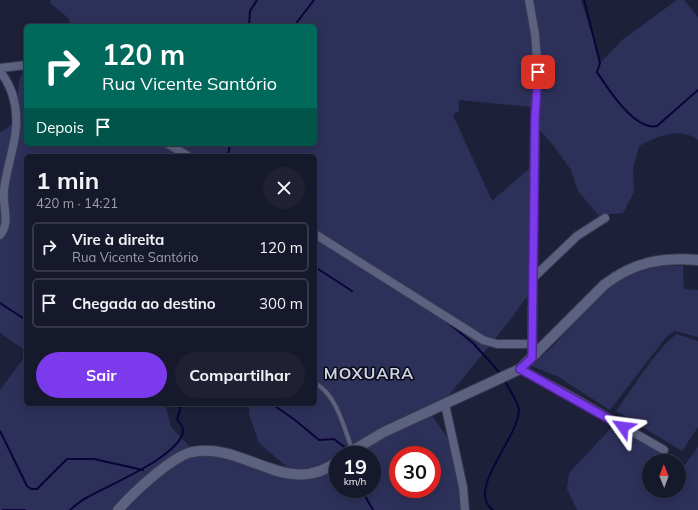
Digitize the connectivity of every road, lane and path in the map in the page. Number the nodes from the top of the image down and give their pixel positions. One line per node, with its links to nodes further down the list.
1 (529, 0): 11 (street)
2 (24, 64): 3 (street)
3 (0, 68)
4 (0, 72): 8 (street)
5 (171, 146): 6 (street)
6 (185, 154)
7 (605, 218): 11 (street)
8 (0, 235)
9 (317, 235): 12 (street)
10 (698, 260): 13 (street)
11 (532, 279): 12 (street)
12 (532, 344): 13 (street)
13 (532, 358): 14 (street)
14 (520, 369): 16 (street); 19 (street)
15 (317, 384): 17 (lane)
16 (445, 404): 18 (street); 22 (street)
17 (347, 446)
18 (360, 446)
19 (664, 450)
20 (329, 466): 21 (street)
21 (118, 510)
22 (465, 510)

